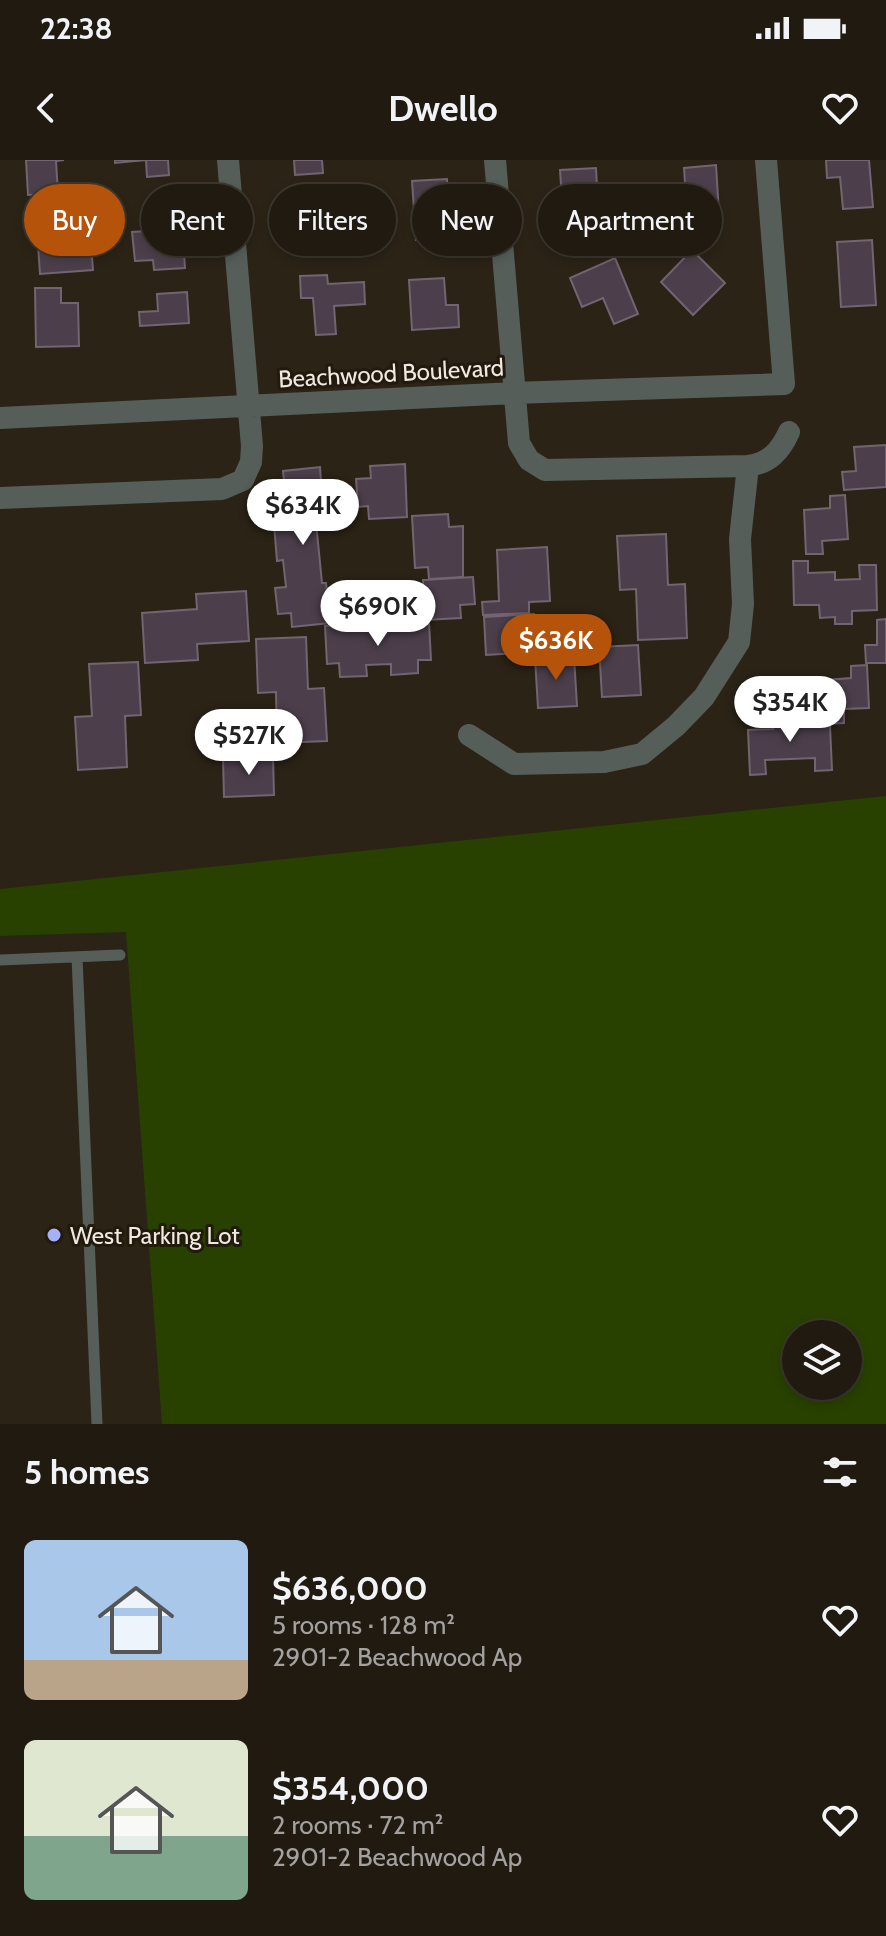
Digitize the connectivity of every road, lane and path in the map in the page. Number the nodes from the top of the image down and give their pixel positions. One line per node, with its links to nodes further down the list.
1 (228, 160): 5 (street)
2 (495, 160): 4 (street)
3 (766, 160): 4 (street, Beachwood Boulevard)
4 (513, 393): 5 (street, Beachwood Boulevard); 8 (street)
5 (248, 406): 6 (street, Beachwood Boulevard); 9 (street)
6 (0, 418)
7 (789, 432): 8 (street)
8 (748, 466): 10 (street)
9 (0, 498)
10 (469, 735)
11 (120, 955): 12 (lane)
12 (77, 957): 13 (lane); 14 (lane)
13 (0, 960)
14 (97, 1424)

